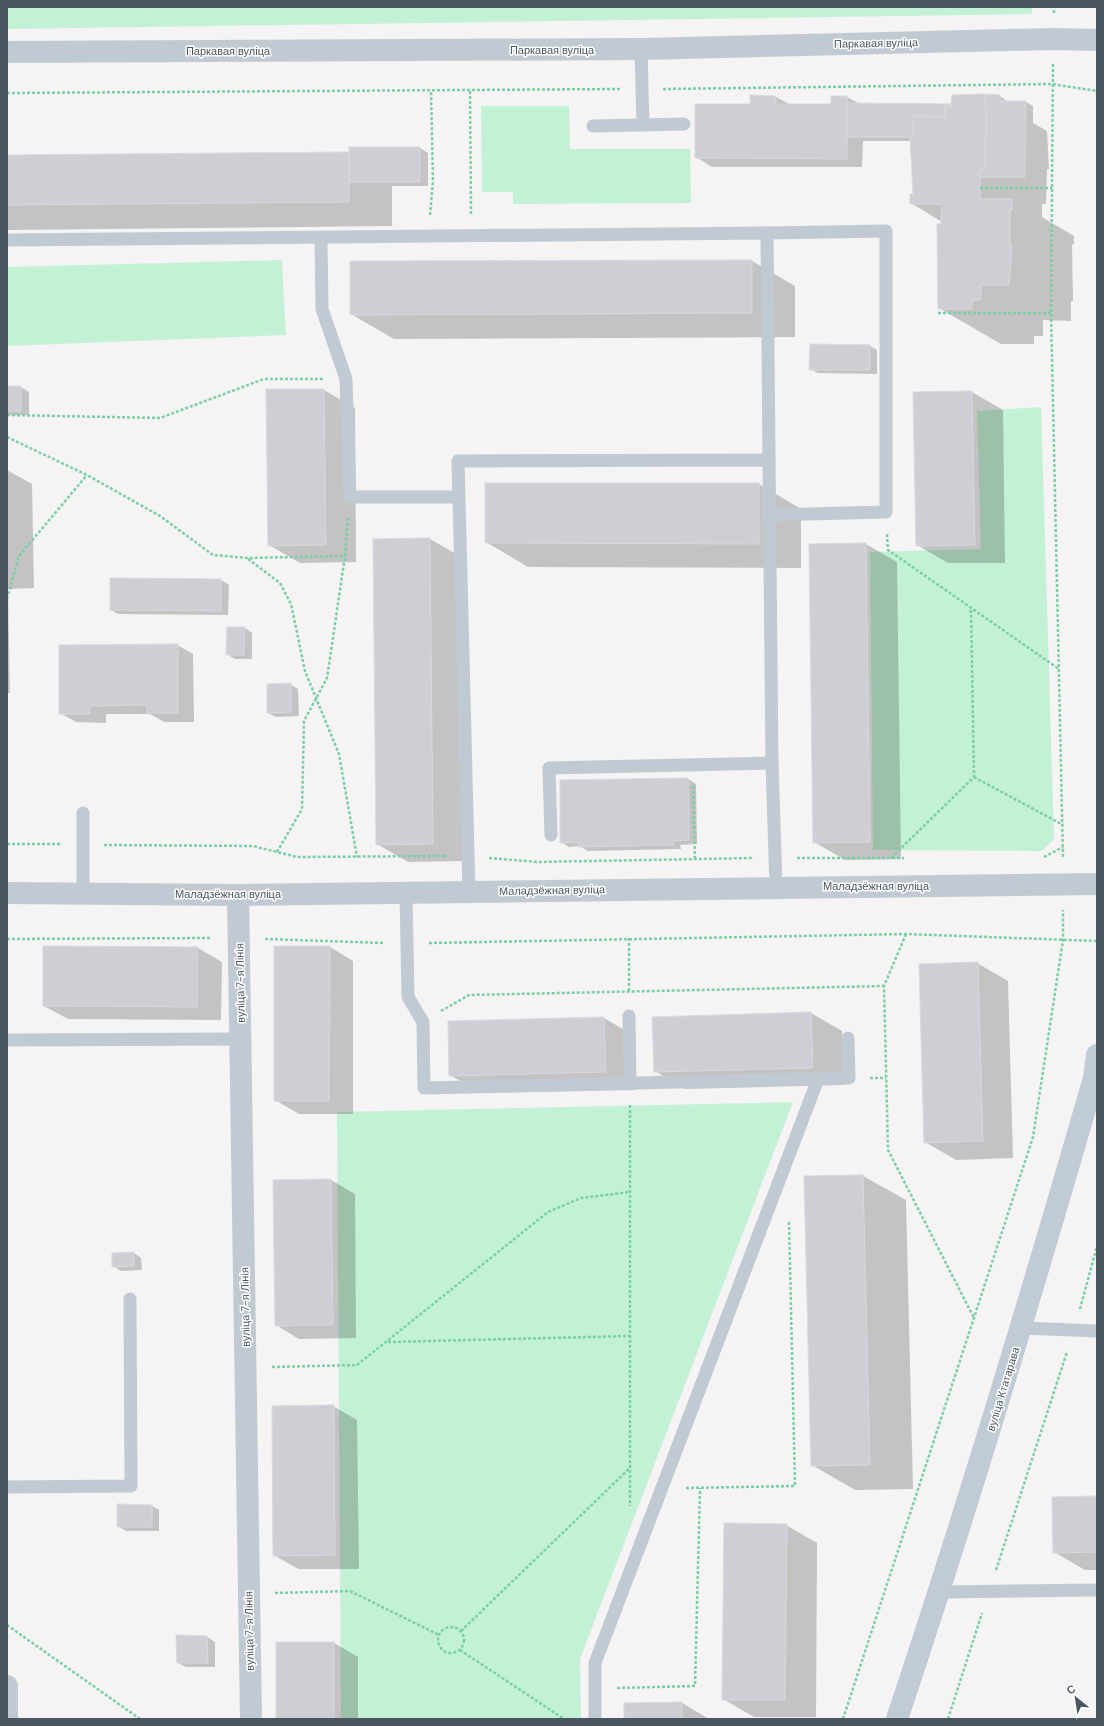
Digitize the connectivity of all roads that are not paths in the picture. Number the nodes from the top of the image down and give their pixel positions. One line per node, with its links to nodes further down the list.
1 (1097, 40): 2 (street, Паркавая вуліца)
2 (641, 49): 3 (street, Паркавая вуліца); 5 (lane)
3 (7, 52)
4 (684, 124): 5 (lane)
5 (643, 125): 6 (lane)
6 (593, 126)
7 (768, 233): 8 (lane); 10 (lane); 12 (lane)
8 (321, 238): 9 (lane); 11 (lane)
9 (7, 240)
10 (769, 460): 11 (lane); 12 (lane)
11 (458, 497): 19 (lane)
12 (770, 515): 13 (lane)
13 (772, 763): 15 (lane); 17 (lane)
14 (82, 813): 21 (lane)
15 (551, 835)
16 (1097, 884): 17 (street, Маладзёжная вуліца)
17 (776, 887): 19 (street, Маладзёжная вуліца)
18 (406, 892): 19 (street, Маладзёжная вуліца); 22 (street, Маладзёжная вуліца); 30 (lane)
19 (469, 892)
20 (7, 893): 21 (street, Маладзёжная вуліца)
21 (83, 894): 22 (street, Маладзёжная вуліца)
22 (238, 895): 25 (street, вуліца 7-я Лінія)
23 (629, 1016): 30 (lane)
24 (848, 1038): 29 (lane)
25 (241, 1039): 26 (lane); 39 (street, вуліца 7-я Лінія)
26 (7, 1040)
27 (1097, 1055): 28 (main road, вуліца Ктатарава)
28 (1095, 1078): 32 (main road, вуліца Ктатарава)
29 (818, 1079): 30 (lane); 40 (lane)
30 (630, 1084)
31 (130, 1299): 34 (lane)
32 (1022, 1328): 33 (lane); 36 (main road, вуліца Ктатарава)
33 (1097, 1331)
34 (7, 1486)
35 (1097, 1590): 36 (lane)
36 (940, 1592): 41 (main road, вуліца Ктатарава)
37 (7, 1686): 38 (street)
38 (7, 1719)
39 (251, 1719)
40 (595, 1719)
41 (898, 1719)

